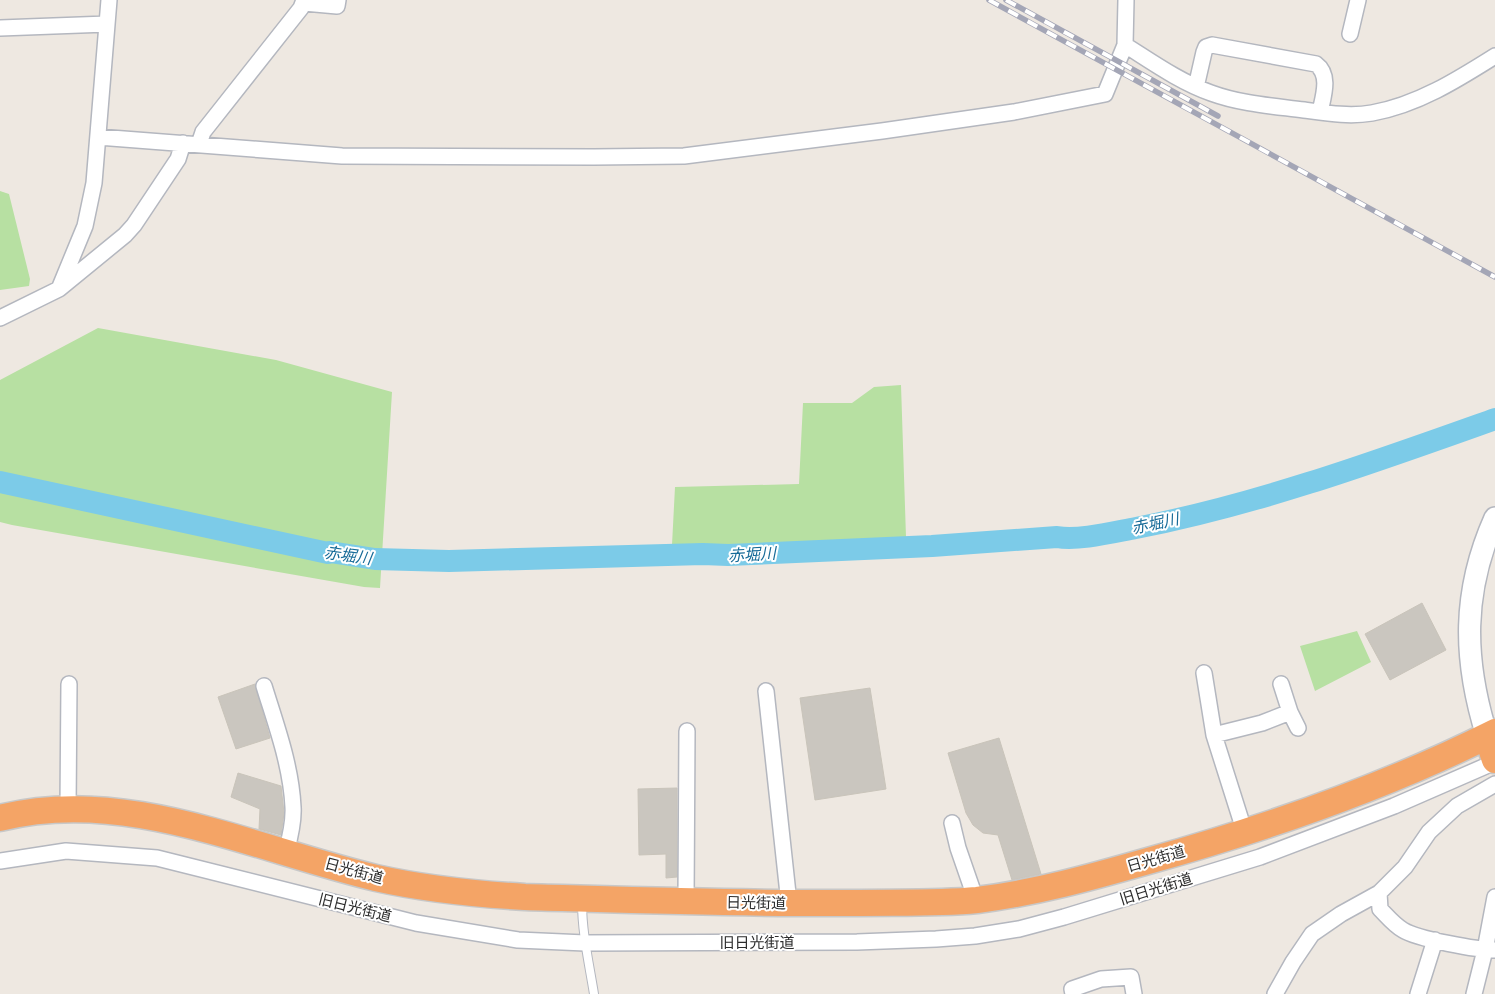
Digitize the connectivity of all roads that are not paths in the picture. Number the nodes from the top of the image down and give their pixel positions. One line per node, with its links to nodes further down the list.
1 (109, 0): 6 (street)
2 (338, 0): 5 (street)
3 (1126, 0): 9 (street)
4 (1358, 0): 8 (street)
5 (304, 1): 15 (street)
6 (107, 24): 7 (street); 13 (street)
7 (0, 28)
8 (1350, 34)
9 (1125, 45): 11 (street); 15 (street)
10 (1495, 56): 12 (street)
11 (1196, 87): 12 (street); 12 (street)
12 (1320, 112)
13 (98, 137): 14 (street); 16 (street)
14 (184, 143): 15 (street); 16 (street)
15 (199, 144)
16 (59, 289): 17 (street)
17 (0, 318)
18 (1495, 518): 28 (street)
19 (1204, 673): 27 (street)
20 (69, 684): 30 (street)
21 (1281, 684): 24 (street)
22 (264, 686): 34 (street)
23 (766, 691): 41 (street)
24 (1290, 712): 25 (street); 27 (street)
25 (1298, 728)
26 (687, 731): 40 (street)
27 (1214, 735): 33 (street)
28 (1493, 748): 33 (highway, 日光街道); 43 (street, 旧日光街道)
29 (1495, 784): 36 (street)
30 (68, 808): 31 (highway, 日光街道); 34 (highway, 日光街道)
31 (0, 818)
32 (952, 823): 39 (street)
33 (1245, 833): 39 (highway, 日光街道)
34 (286, 852): 38 (highway, 日光街道)
35 (0, 861): 43 (street, 旧日光街道)
36 (1379, 893): 42 (street); 48 (street)
37 (1495, 897): 44 (street)
38 (582, 899): 40 (highway, 日光街道); 43 (lane)
39 (976, 900): 41 (highway, 日光街道)
40 (686, 901): 41 (highway, 日光街道)
41 (789, 904)
42 (1435, 940): 44 (street); 49 (street)
43 (584, 944): 45 (lane)
44 (1490, 950): 50 (street)
45 (594, 994)
46 (1073, 994): 47 (street)
47 (1134, 994)
48 (1275, 994)
49 (1418, 994)
50 (1474, 994)

